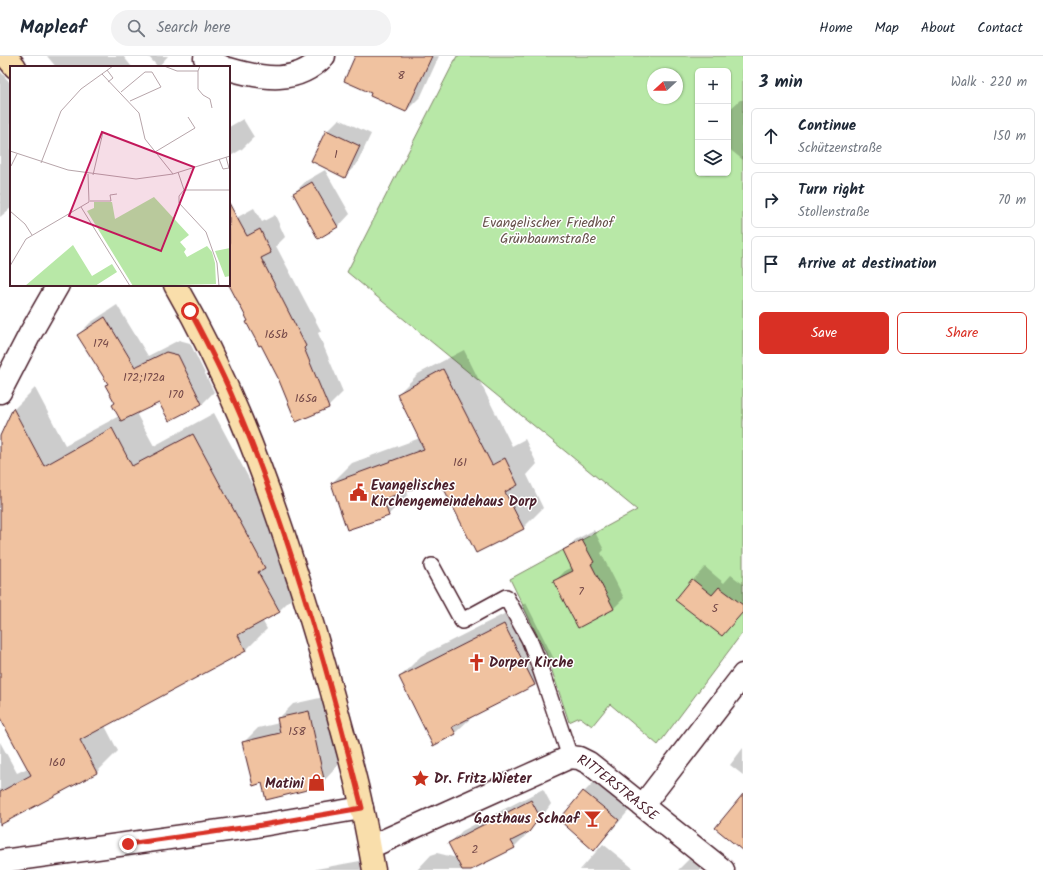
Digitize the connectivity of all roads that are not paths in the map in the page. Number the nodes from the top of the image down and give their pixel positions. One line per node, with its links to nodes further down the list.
1 (6, 56): 3 (main road)
2 (324, 56): 4 (street)
3 (14, 66)
4 (230, 69)
5 (57, 286): 7 (street)
6 (176, 286): 12 (main road)
7 (0, 392)
8 (432, 566): 10 (lane)
9 (743, 675): 11 (street)
10 (570, 757): 11 (street, RITTERSTRASSE); 13 (street, RITTERSTRASSE)
11 (642, 805): 16 (street, RITTERSTRASSE)
12 (362, 808): 13 (main road); 14 (street)
13 (370, 847): 15 (main road)
14 (3, 861)
15 (374, 870)
16 (722, 870)

